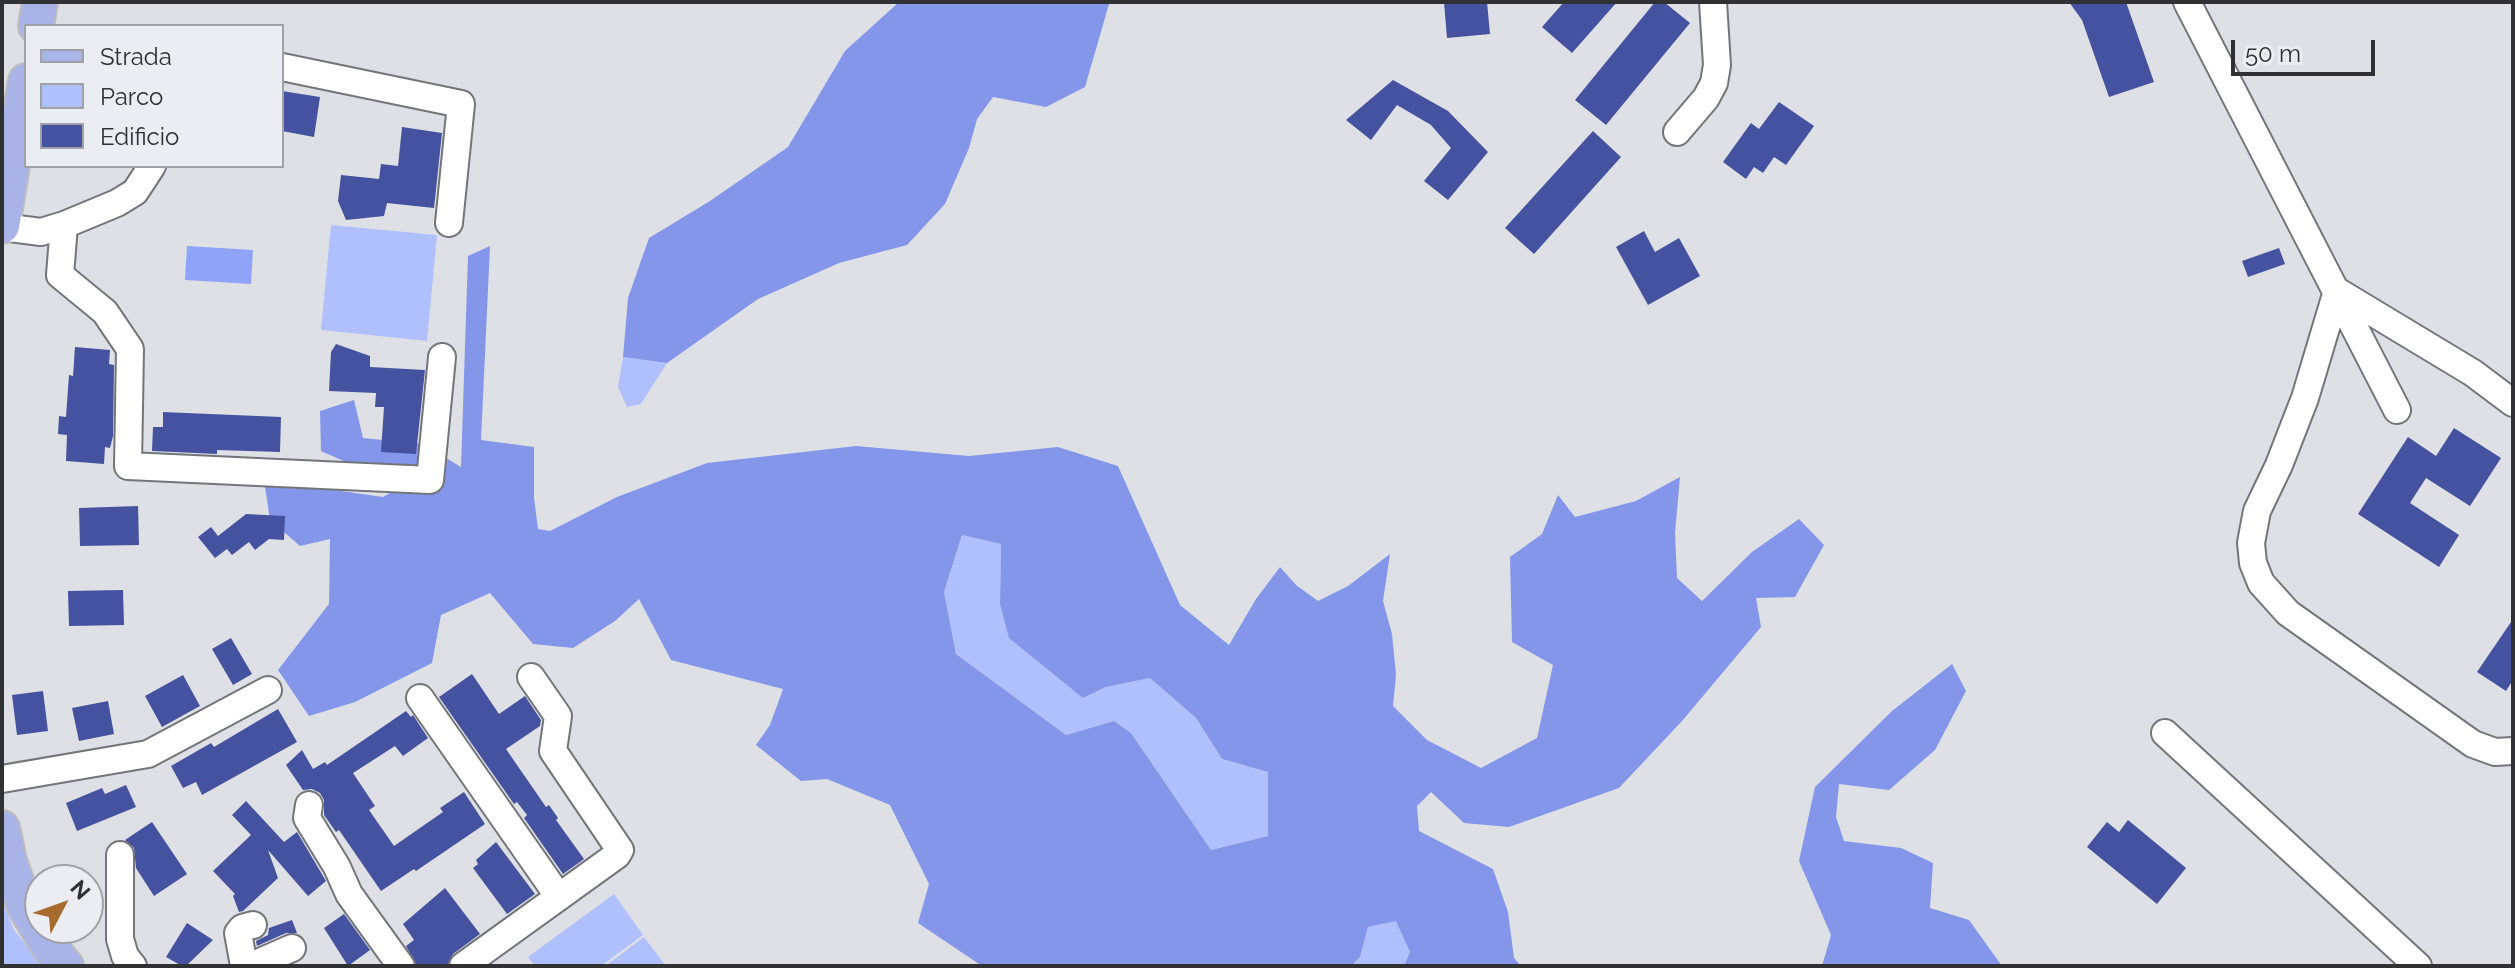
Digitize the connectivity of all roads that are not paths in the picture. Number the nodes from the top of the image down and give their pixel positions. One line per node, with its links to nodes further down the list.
1 (40, 2): 4 (main road)
2 (1713, 2): 7 (street)
3 (2187, 2): 13 (street)
4 (36, 24)
5 (284, 67): 10 (street)
6 (24, 90): 8 (main road)
7 (1677, 132)
8 (7, 165): 12 (main road)
9 (151, 168): 11 (street)
10 (449, 223)
11 (64, 225): 12 (street); 14 (street)
12 (2, 226)
13 (2337, 291): 15 (street); 16 (street); 21 (street)
14 (442, 357)
15 (2513, 403)
16 (2397, 410)
17 (531, 677): 26 (street)
18 (268, 690): 22 (street)
19 (420, 698): 26 (street)
20 (2165, 733): 35 (street)
21 (2513, 751)
22 (2, 779)
23 (309, 805): 33 (street)
24 (2, 828): 29 (main road)
25 (120, 855): 30 (street)
26 (559, 897): 34 (street)
27 (253, 925): 31 (street)
28 (292, 948): 32 (street)
29 (66, 966)
30 (133, 966)
31 (244, 966)
32 (251, 966)
33 (401, 966)
34 (463, 966)
35 (2418, 966)

